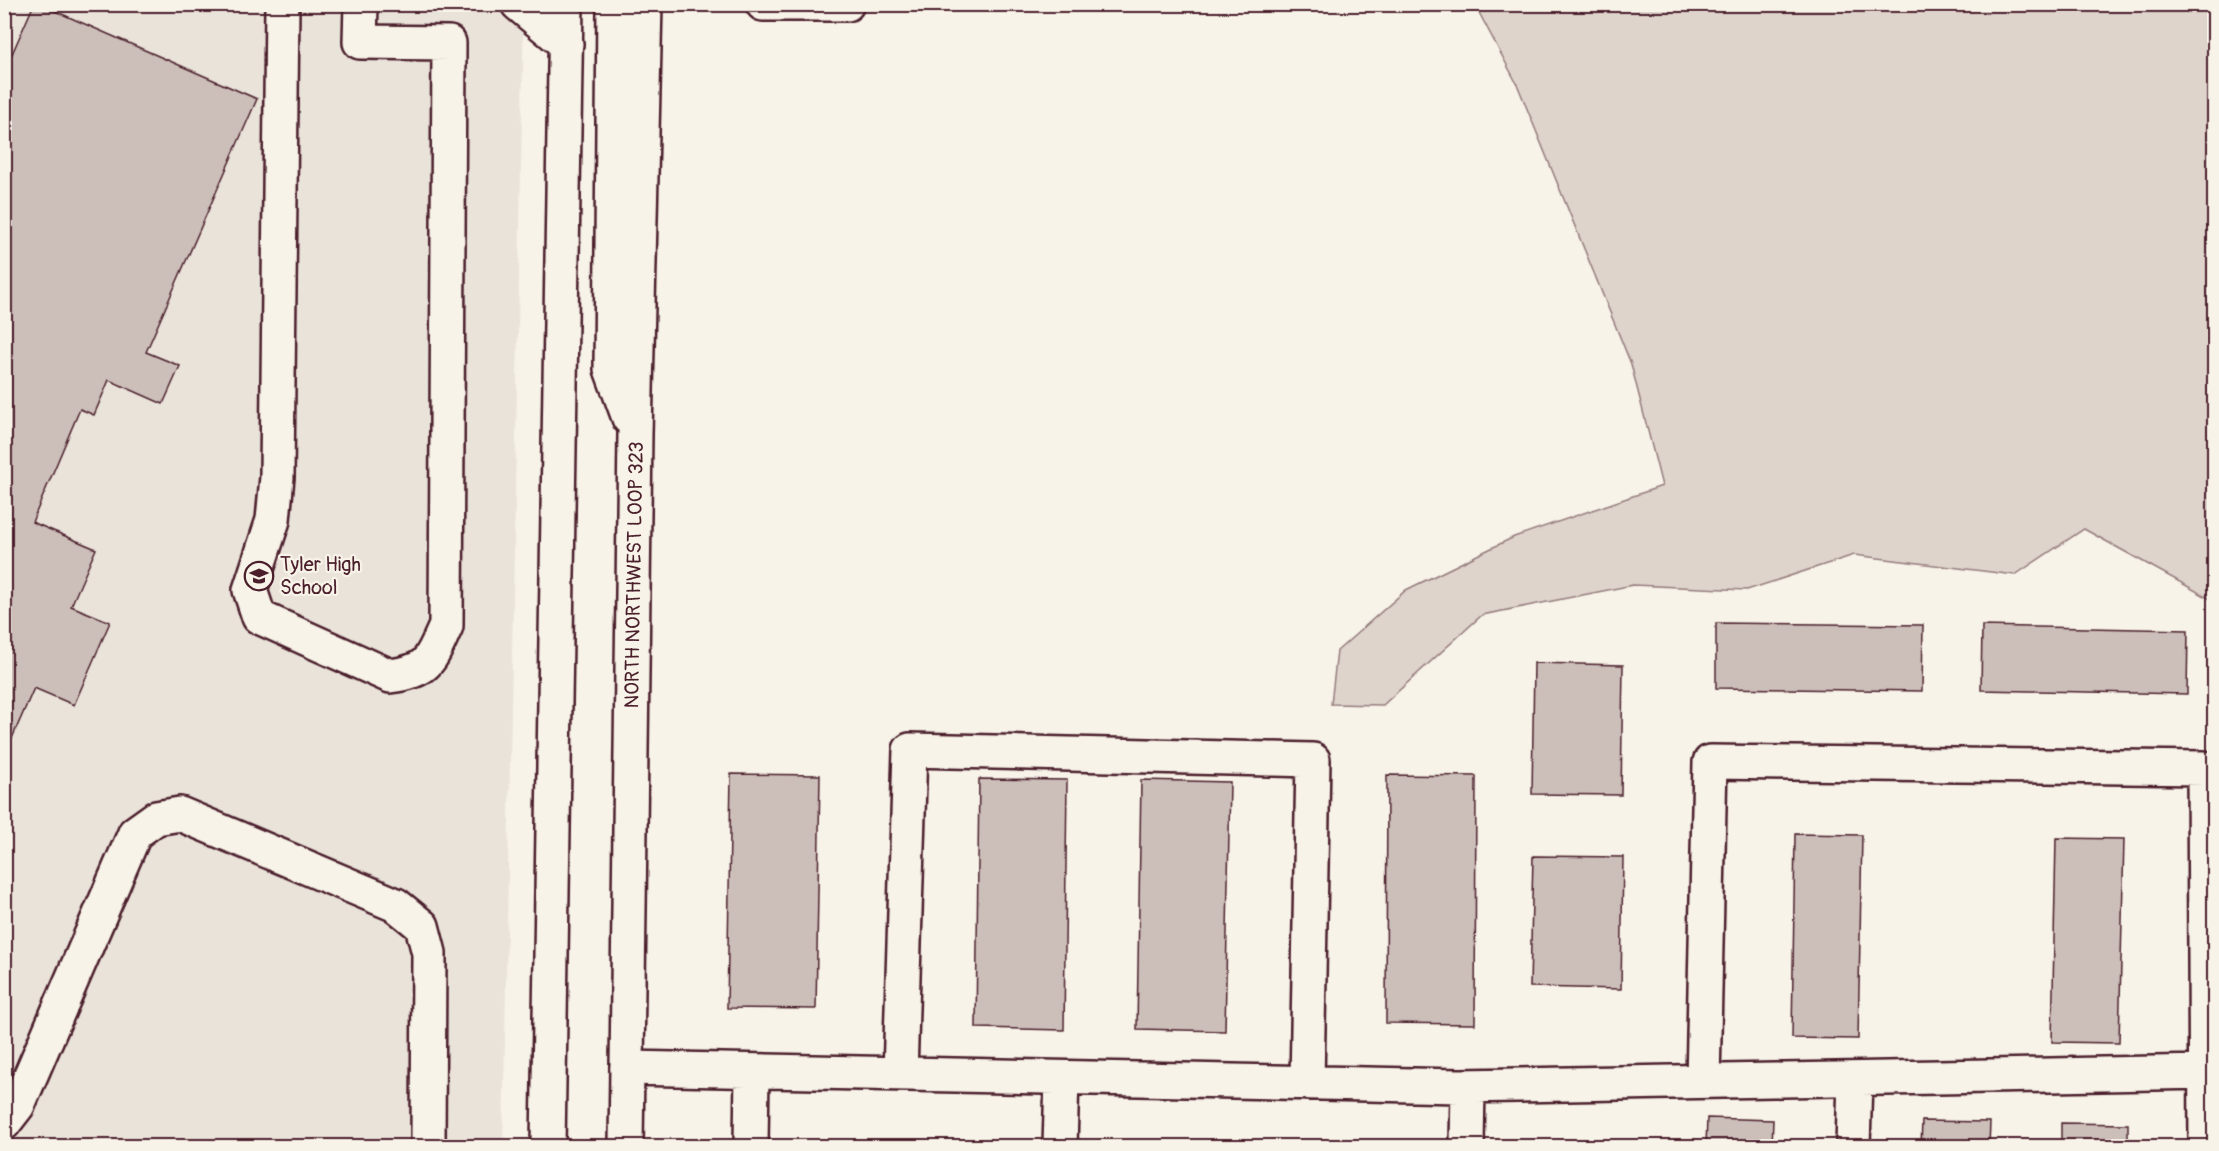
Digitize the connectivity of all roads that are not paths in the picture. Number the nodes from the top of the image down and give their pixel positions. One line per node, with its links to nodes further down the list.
1 (282, 4): 2 (main road)
2 (361, 4)
3 (518, 4): 9 (main road)
4 (566, 4): 9 (main road)
5 (614, 4): 10 (main road)
6 (645, 4): 10 (main road, NORTH NORTHWEST LOOP 323)
7 (763, 4): 8 (main road)
8 (847, 4)
9 (566, 44): 22 (main road)
10 (635, 434): 11 (main road, NORTH NORTHWEST LOOP 323)
11 (627, 1068): 12 (main road); 23 (main road, NORTH NORTHWEST LOOP 323)
12 (752, 1071): 14 (main road); 24 (main road)
13 (2206, 1072): 16 (main road); 17 (main road); 28 (main road)
14 (900, 1074): 15 (main road); 18 (main road)
15 (1062, 1078): 18 (main road); 25 (main road)
16 (1855, 1079): 17 (main road); 27 (main road)
17 (1703, 1081): 19 (main road)
18 (1307, 1083): 19 (main road)
19 (1468, 1086): 26 (main road)
20 (4, 1123): 21 (main road)
21 (428, 1146)
22 (548, 1146)
23 (626, 1146)
24 (751, 1146)
25 (1060, 1146)
26 (1467, 1146)
27 (1853, 1146)
28 (2206, 1146)

